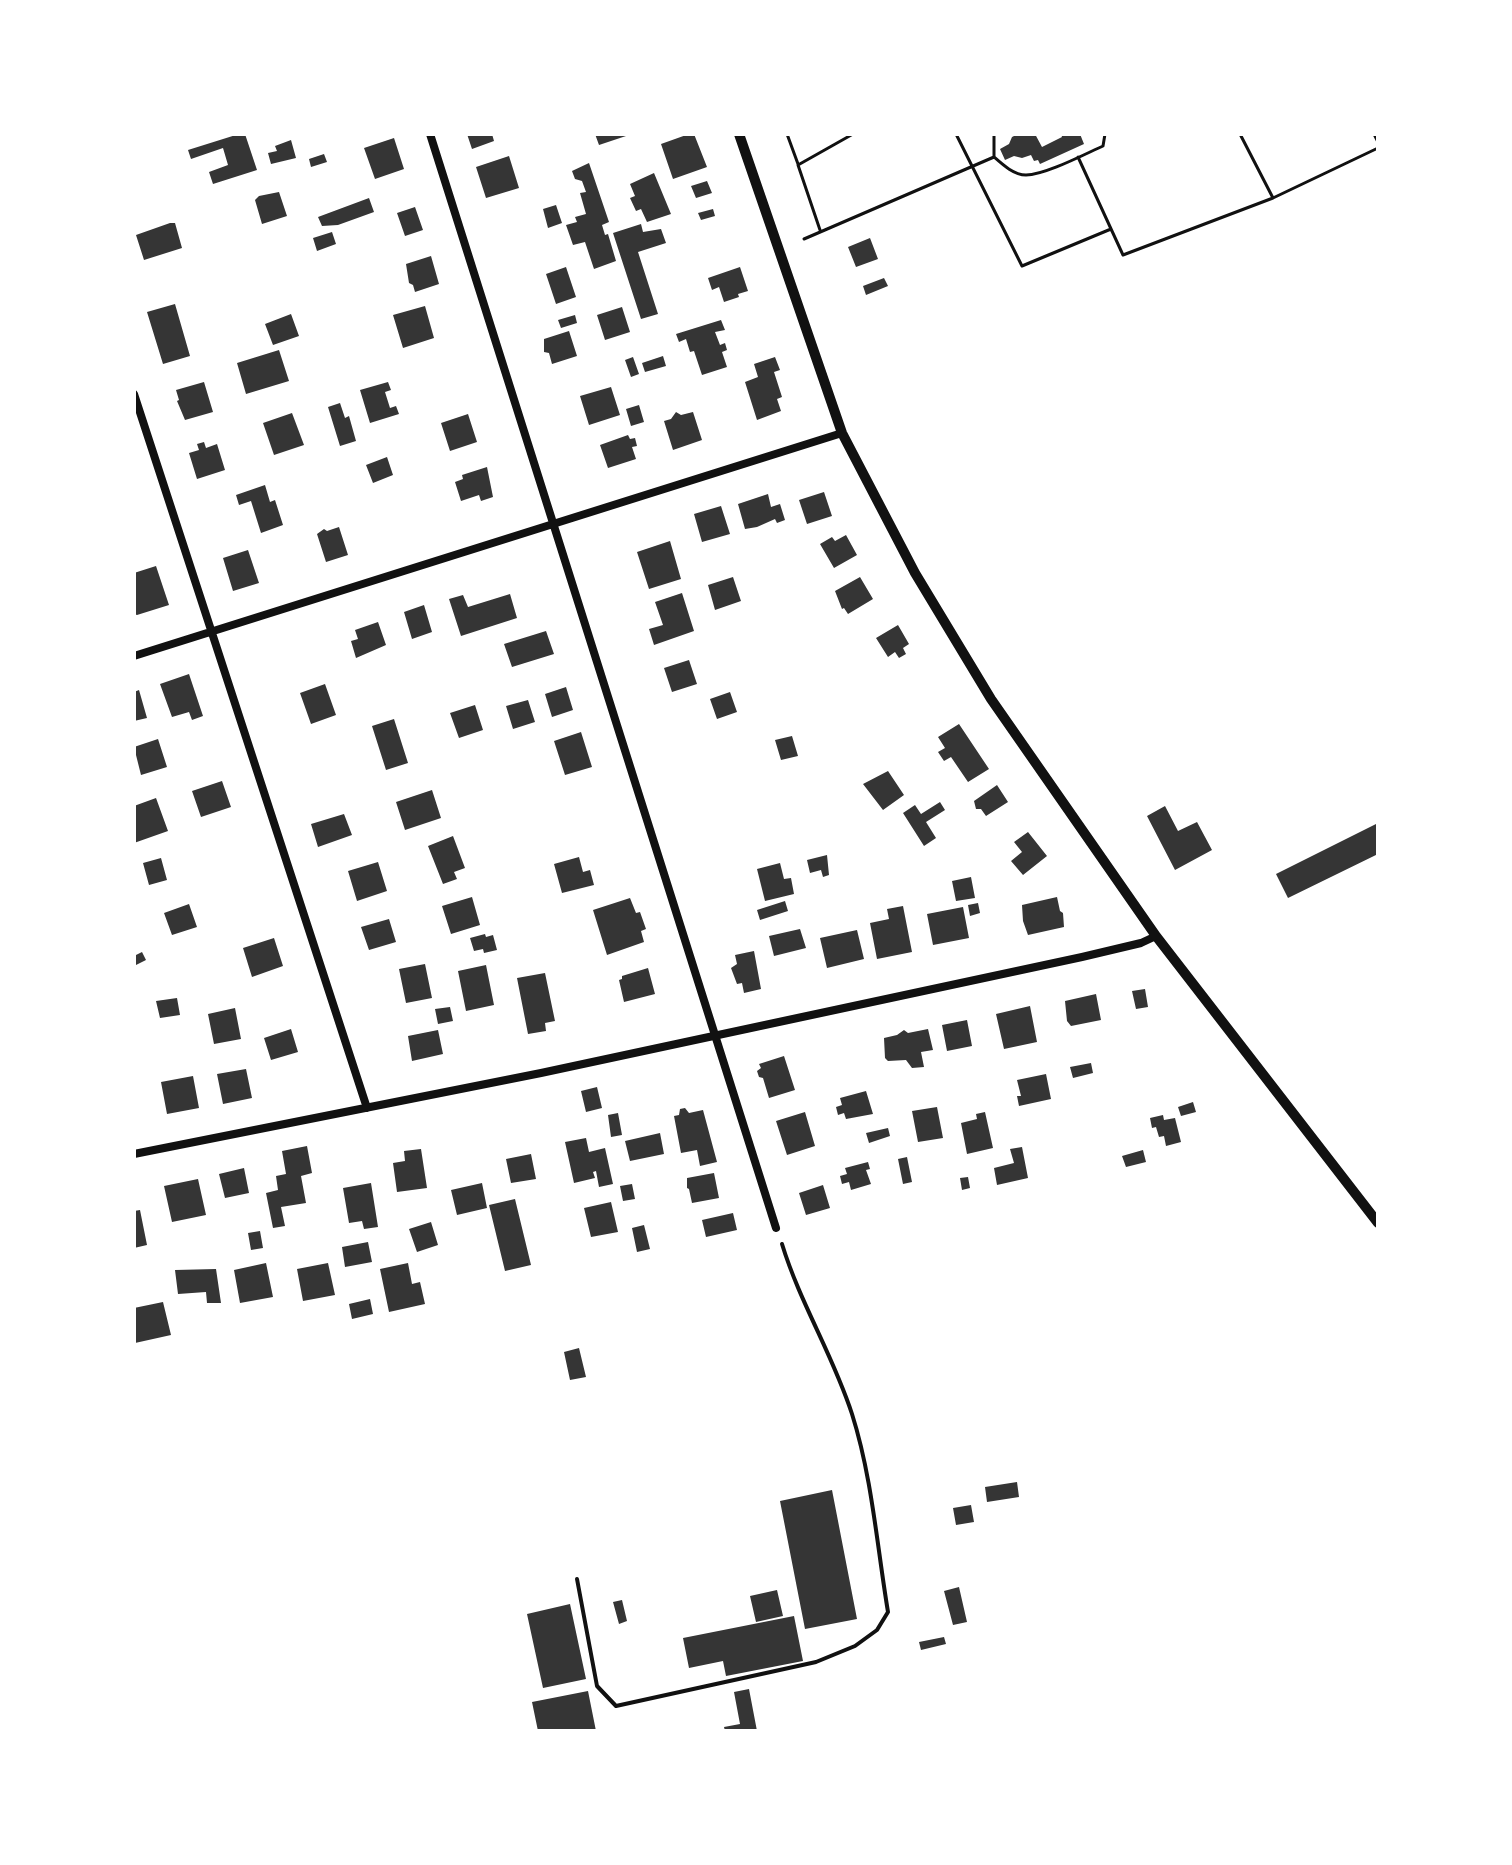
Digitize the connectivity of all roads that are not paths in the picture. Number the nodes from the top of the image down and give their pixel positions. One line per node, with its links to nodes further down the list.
1 (430, 134): 5 (street)
2 (739, 134): 4 (street)
3 (134, 394): 6 (street)
4 (842, 433): 5 (street); 8 (street)
5 (554, 524): 6 (street); 9 (street)
6 (213, 631): 7 (street); 10 (street)
7 (134, 656)
8 (1156, 936): 9 (street); 12 (street)
9 (715, 1035): 10 (street); 13 (street)
10 (367, 1108): 11 (street)
11 (134, 1154)
12 (1378, 1223)
13 (776, 1228)
14 (782, 1244): 15 (lane)
15 (577, 1579)

